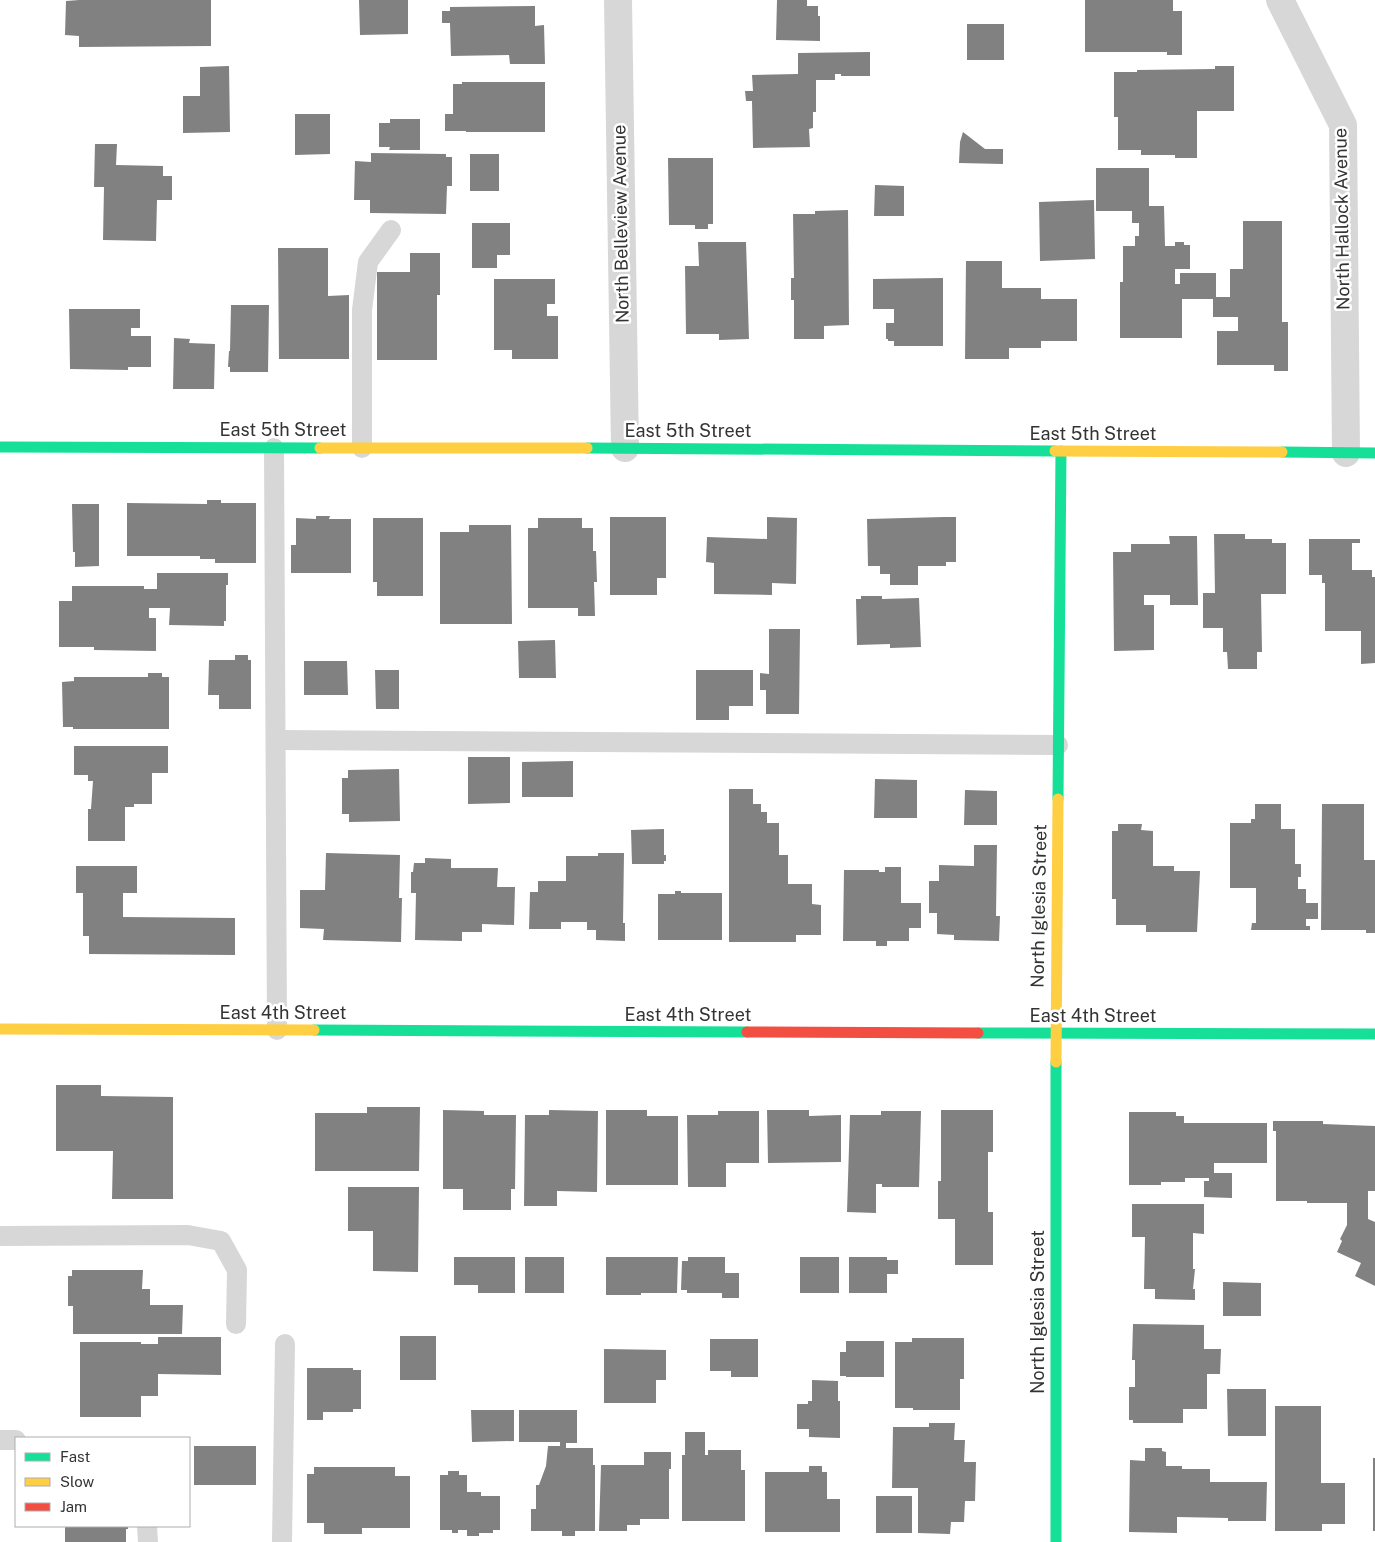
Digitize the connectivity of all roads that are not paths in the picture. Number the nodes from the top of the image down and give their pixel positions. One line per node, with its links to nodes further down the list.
1 (618, 0): 7 (street, North Belleview Avenue)
2 (1288, 3): 9 (street, North Hallock Avenue)
3 (391, 230): 6 (lane)
4 (0, 447): 5 (street, East 5th Street)
5 (274, 448): 6 (street, East 5th Street); 11 (lane)
6 (362, 448): 7 (street, East 5th Street)
7 (625, 448): 8 (street, East 5th Street)
8 (1061, 451): 9 (street, East 5th Street); 12 (street, North Iglesia Street)
9 (1346, 453): 10 (street, East 5th Street)
10 (1375, 453)
11 (276, 740): 12 (lane); 14 (lane)
12 (1058, 745): 15 (street, North Iglesia Street)
13 (0, 1029): 14 (street, East 4th Street)
14 (277, 1030): 15 (street, East 4th Street)
15 (1056, 1034): 16 (street, East 4th Street); 25 (street, North Iglesia Street)
16 (1375, 1034)
17 (0, 1236): 18 (lane)
18 (236, 1324)
19 (285, 1344): 24 (lane)
20 (0, 1440): 21 (lane)
21 (15, 1440)
22 (148, 1527): 23 (lane)
23 (148, 1542)
24 (282, 1542)
25 (1056, 1542)

